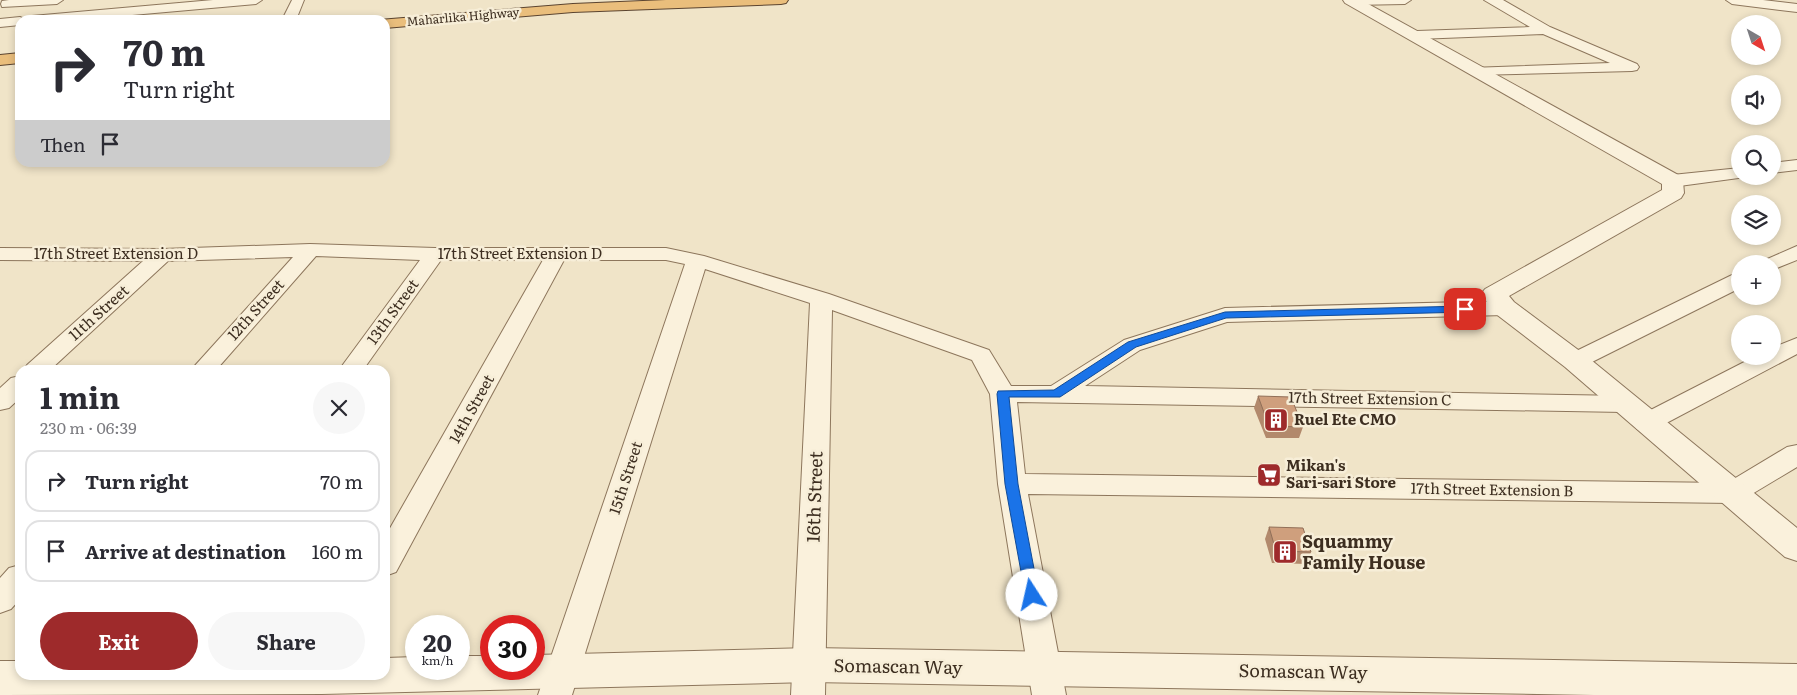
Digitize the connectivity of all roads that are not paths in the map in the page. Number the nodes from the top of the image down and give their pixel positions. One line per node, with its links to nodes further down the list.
1 (57, 0): 11 (street)
2 (256, 0): 9 (street)
3 (298, 0): 14 (street)
4 (781, 0): 10 (highway, Maharlika Highway)
5 (1351, 0): 6 (street); 19 (street)
6 (1405, 0)
7 (1490, 0): 18 (street)
8 (1732, 0): 12 (street)
9 (238, 1): 13 (street)
10 (703, 2): 17 (highway, Maharlika Highway)
11 (6, 5)
12 (1797, 8)
13 (86, 15)
14 (291, 15)
15 (15, 22): 16 (street)
16 (0, 23)
17 (390, 23)
18 (1545, 30): 19 (street); 22 (street)
19 (1416, 35): 22 (street)
20 (15, 58): 21 (highway)
21 (0, 60)
22 (1475, 71): 26 (street)
23 (1797, 165): 24 (street)
24 (1781, 167)
25 (1731, 174): 26 (street)
26 (1672, 181): 38 (street)
27 (310, 250): 31 (street, 17th Street Extension D); 32 (street, 17th Street Extension D); 42 (street, 12th Street)
28 (1797, 252): 34 (street)
29 (558, 253): 31 (street, 17th Street Extension D); 33 (street, 17th Street Extension D); 54 (street, 14th Street)
30 (10, 254): 32 (street, 17th Street Extension D); 35 (street)
31 (435, 254): 43 (street, 13th Street)
32 (162, 255): 41 (street, 11th Street)
33 (698, 260): 37 (street, 17th Street Extension D); 65 (street, 15th Street)
34 (1781, 260)
35 (0, 268)
36 (1731, 284): 40 (street)
37 (821, 299): 45 (street, 17th Street Extension D); 60 (street, 16th Street)
38 (1505, 308): 40 (street); 46 (street)
39 (1797, 345): 49 (street)
40 (1575, 361): 48 (street)
41 (41, 365)
42 (207, 365)
43 (355, 365)
44 (15, 388): 47 (street)
45 (1003, 394): 46 (street, 17th Street Extension C); 51 (street)
46 (1056, 394): 48 (street, 17th Street Extension C)
47 (0, 402)
48 (1624, 404): 49 (street)
49 (1646, 423): 52 (street)
50 (1797, 454): 52 (street)
51 (1012, 484): 52 (street, 17th Street Extension B); 63 (street)
52 (1732, 493): 53 (street)
53 (1797, 548)
54 (390, 555)
55 (15, 583): 56 (street)
56 (0, 600)
57 (0, 678): 58 (street, Somascan Way)
58 (15, 679)
59 (50, 680): 64 (street, Somascan Way)
60 (809, 680): 63 (street, Somascan Way); 65 (street, Somascan Way)
61 (1797, 681): 66 (street, Somascan Way)
62 (319, 682): 64 (street, Somascan Way); 65 (street, Somascan Way)
63 (1047, 682): 66 (street, Somascan Way)
64 (124, 683)
65 (559, 683)
66 (1468, 685)

